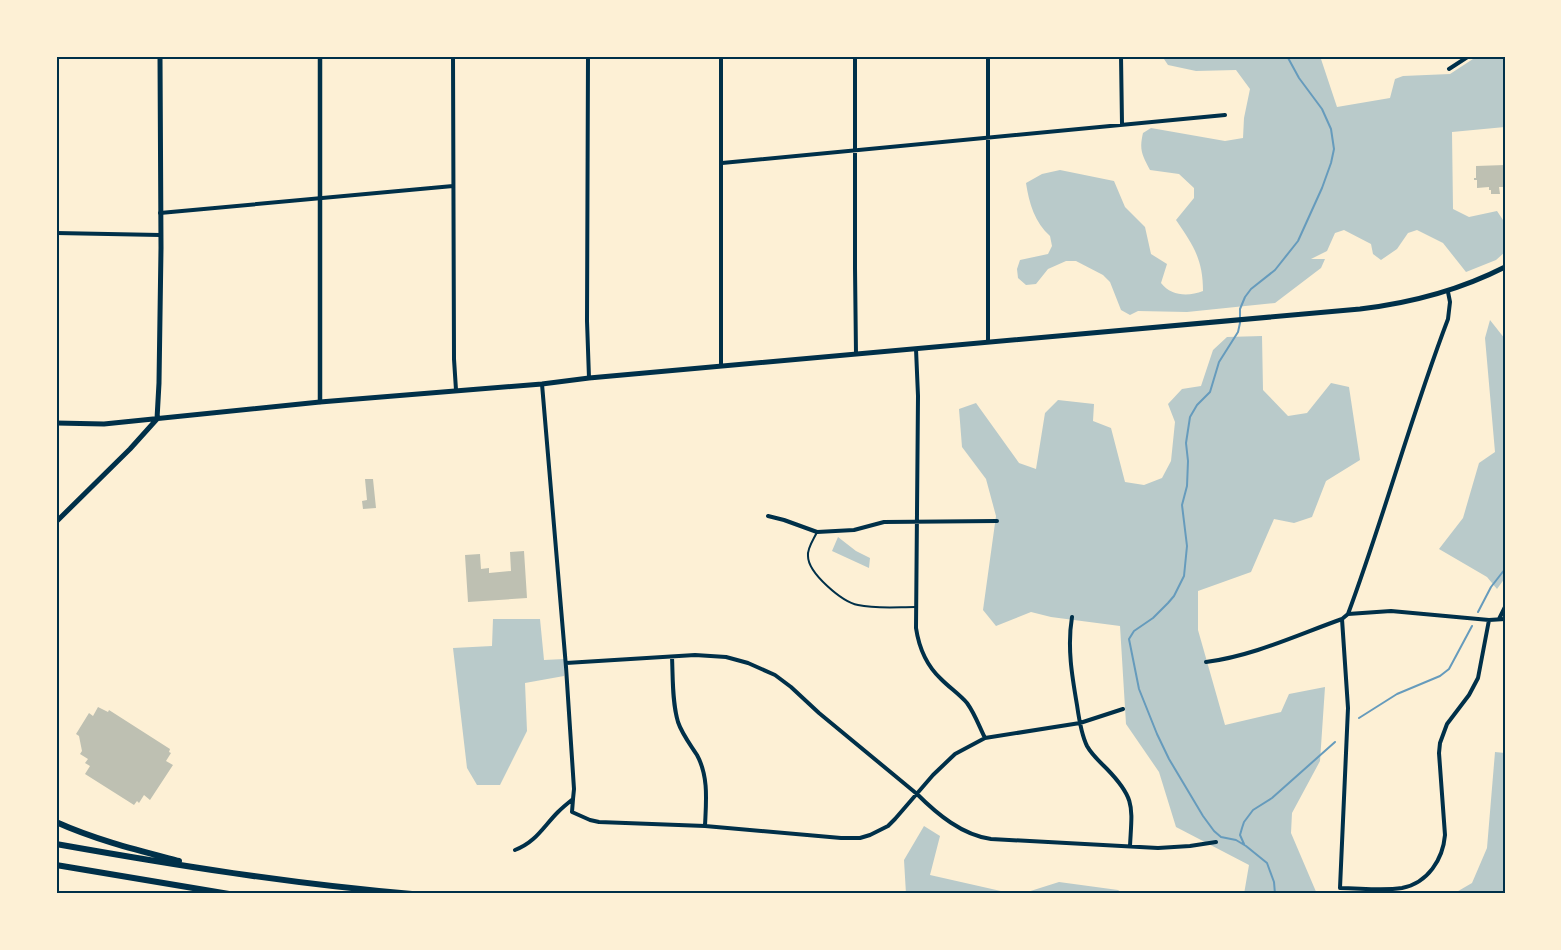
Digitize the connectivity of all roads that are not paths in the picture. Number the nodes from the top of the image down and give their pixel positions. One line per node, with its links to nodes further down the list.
1 (160, 56): 18 (main road)
2 (320, 56): 17 (street)
3 (453, 56): 16 (street)
4 (588, 56): 27 (street)
5 (721, 56): 15 (street)
6 (855, 56): 14 (street)
7 (988, 56): 13 (street)
8 (1121, 56): 12 (street)
9 (1469, 56): 10 (street)
10 (1449, 69)
11 (1225, 115): 12 (street)
12 (1122, 124): 13 (street)
13 (988, 137): 14 (street); 23 (street)
14 (855, 150): 15 (street); 25 (street)
15 (722, 163): 26 (street)
16 (453, 186): 17 (street); 29 (street)
17 (319, 198): 18 (street); 30 (street)
18 (160, 213): 20 (main road)
19 (56, 233): 20 (street)
20 (160, 235): 31 (main road)
21 (1505, 267): 22 (main road)
22 (1448, 292): 23 (main road); 40 (street)
23 (988, 342): 24 (main road)
24 (916, 349): 25 (main road); 34 (street)
25 (856, 354): 26 (main road)
26 (721, 366): 27 (main road)
27 (589, 378): 28 (main road)
28 (542, 384): 29 (main road); 48 (street)
29 (456, 390): 30 (main road)
30 (320, 402): 31 (main road)
31 (157, 419): 32 (main road); 36 (main road)
32 (56, 423)
33 (768, 516): 37 (street)
34 (917, 520): 35 (street); 37 (street); 38 (street)
35 (997, 520)
36 (56, 522)
37 (817, 532): 38 (lane)
38 (916, 607): 51 (street)
39 (1505, 607): 43 (street)
40 (1348, 614): 42 (street); 45 (street)
41 (1072, 617): 50 (street)
42 (1342, 619): 45 (street); 47 (street)
43 (1499, 619): 44 (street); 45 (street)
44 (1505, 619)
45 (1489, 620)
46 (672, 657): 48 (street); 52 (street); 55 (street)
47 (1206, 662)
48 (566, 663): 53 (street)
49 (1123, 709): 50 (street)
50 (1080, 723): 51 (street); 58 (street)
51 (984, 738): 52 (street)
52 (917, 794): 55 (street); 58 (street)
53 (573, 798): 55 (street); 59 (street)
54 (56, 822): 61 (highway)
55 (705, 826)
56 (1216, 842): 58 (street)
57 (56, 844): 61 (highway)
58 (1130, 846)
59 (515, 850)
60 (56, 865): 62 (highway)
61 (221, 872): 63 (highway)
62 (229, 894)
63 (412, 894)

